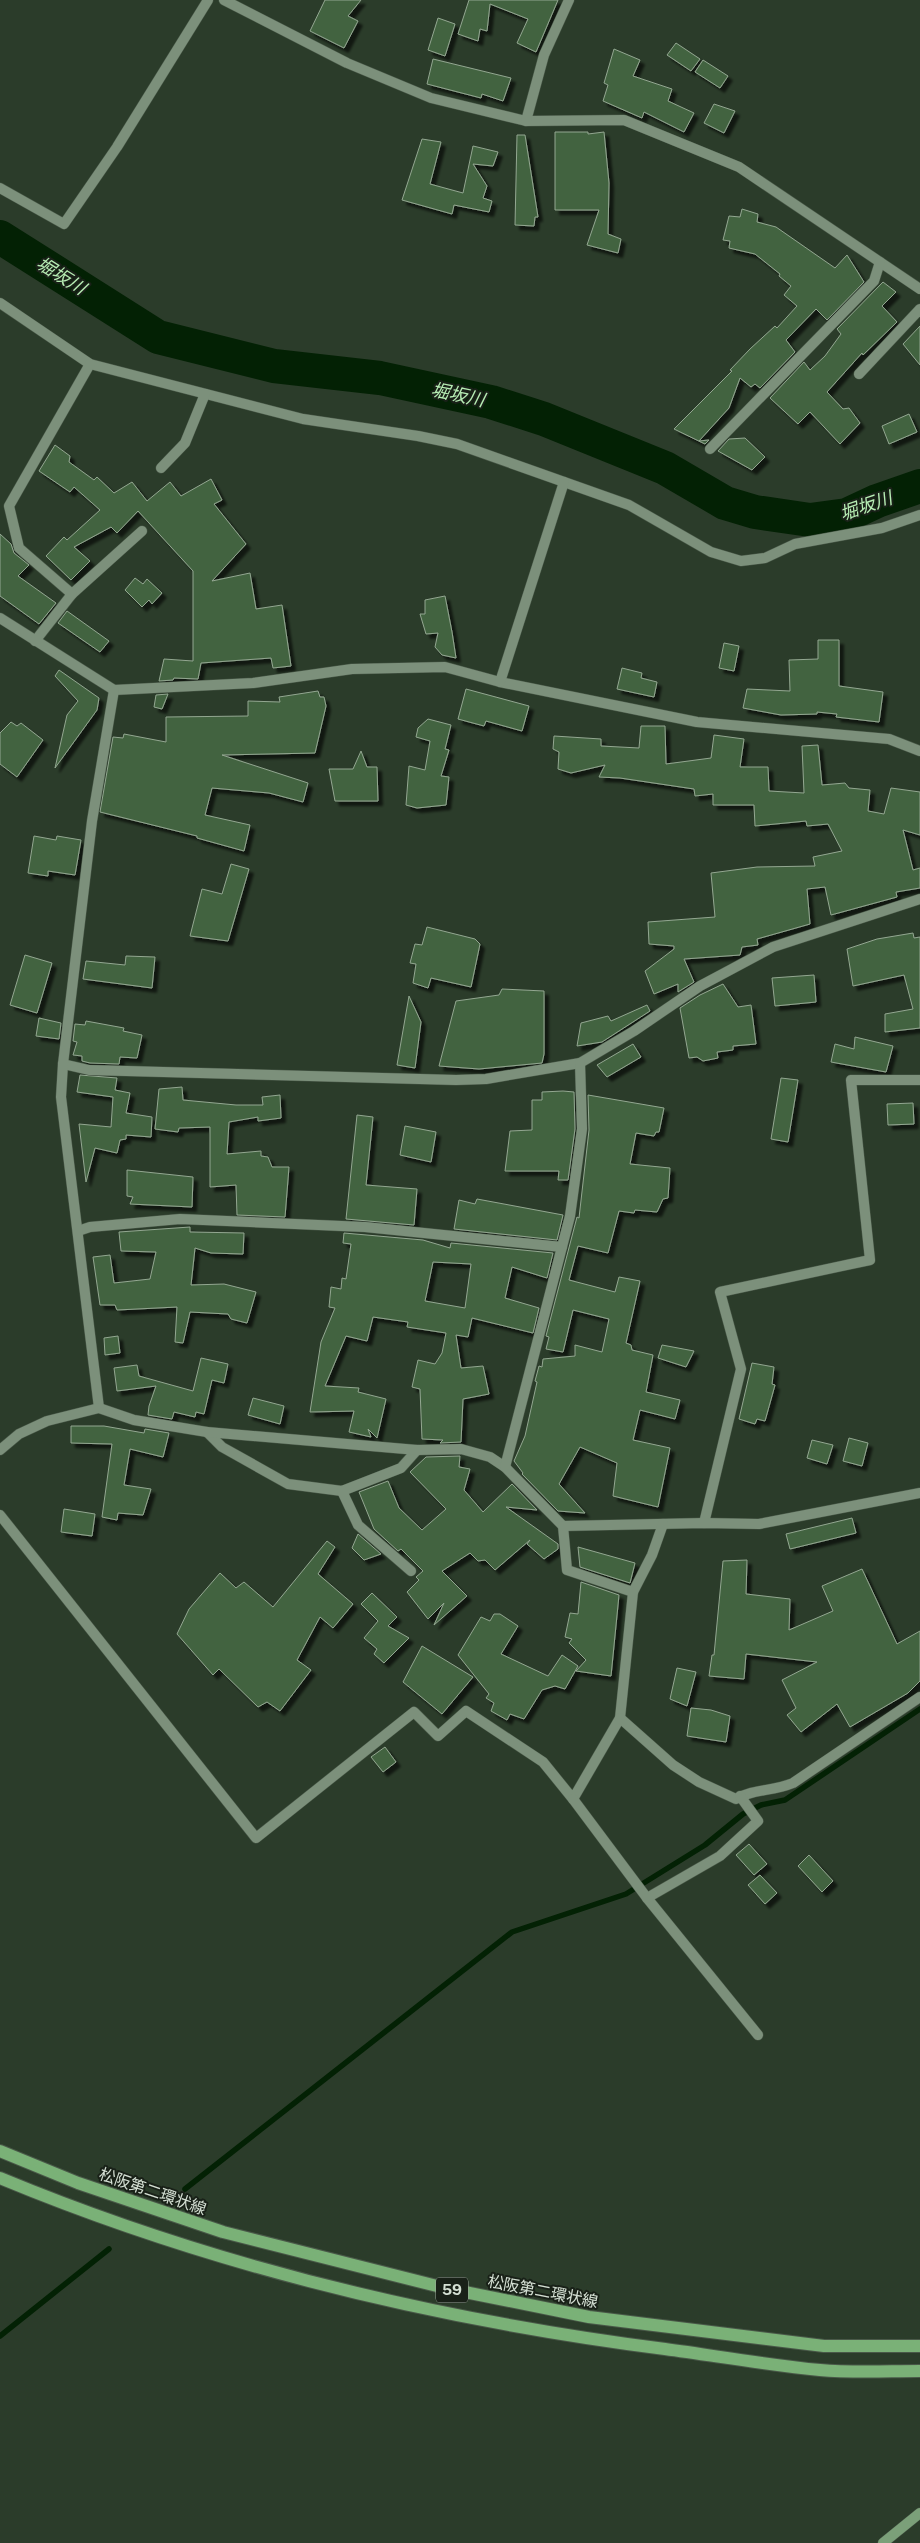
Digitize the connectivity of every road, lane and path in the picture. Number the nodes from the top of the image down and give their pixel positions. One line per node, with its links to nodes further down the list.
1 (208, 0): 5 (street)
2 (224, 0): 4 (street)
3 (569, 0): 4 (street)
4 (526, 121): 6 (street)
5 (0, 188)
6 (880, 262): 7 (street); 13 (street)
7 (920, 289)
8 (0, 303): 10 (street)
9 (920, 308): 11 (street)
10 (90, 364): 12 (street); 18 (street)
11 (858, 374)
12 (205, 394): 14 (street); 15 (street)
13 (710, 449)
14 (161, 468)
15 (564, 482): 16 (street); 21 (street)
16 (920, 515)
17 (142, 531): 18 (street)
18 (72, 594): 20 (street)
19 (0, 618): 20 (street)
20 (35, 640): 22 (street)
21 (500, 682): 22 (street); 23 (street)
22 (114, 690): 26 (street)
23 (920, 751)
24 (920, 899): 25 (street)
25 (580, 1063): 26 (street); 29 (street)
26 (63, 1064): 28 (street)
27 (920, 1080): 38 (street)
28 (78, 1231): 29 (street); 30 (street)
29 (562, 1247): 34 (street)
30 (99, 1408): 31 (street); 32 (street)
31 (208, 1432): 33 (street); 35 (street)
32 (0, 1450)
33 (417, 1450): 34 (street); 35 (street)
34 (505, 1467): 40 (street)
35 (342, 1491): 41 (street)
36 (920, 1493): 38 (street)
37 (0, 1515): 46 (street)
38 (704, 1523): 39 (street)
39 (663, 1524): 40 (street); 42 (street)
40 (563, 1526): 42 (street)
41 (411, 1571)
42 (633, 1592): 44 (street)
43 (920, 1698): 45 (street)
44 (620, 1718): 45 (street); 46 (street)
45 (742, 1798): 47 (street)
46 (573, 1800): 47 (street)
47 (646, 1897): 48 (street)
48 (758, 2035)
49 (0, 2151): 51 (main road, 松阪第二環状線 / 59)
50 (0, 2178): 52 (main road, 59)
51 (920, 2346)
52 (920, 2371)
53 (920, 2513): 54 (street)
54 (883, 2543)

